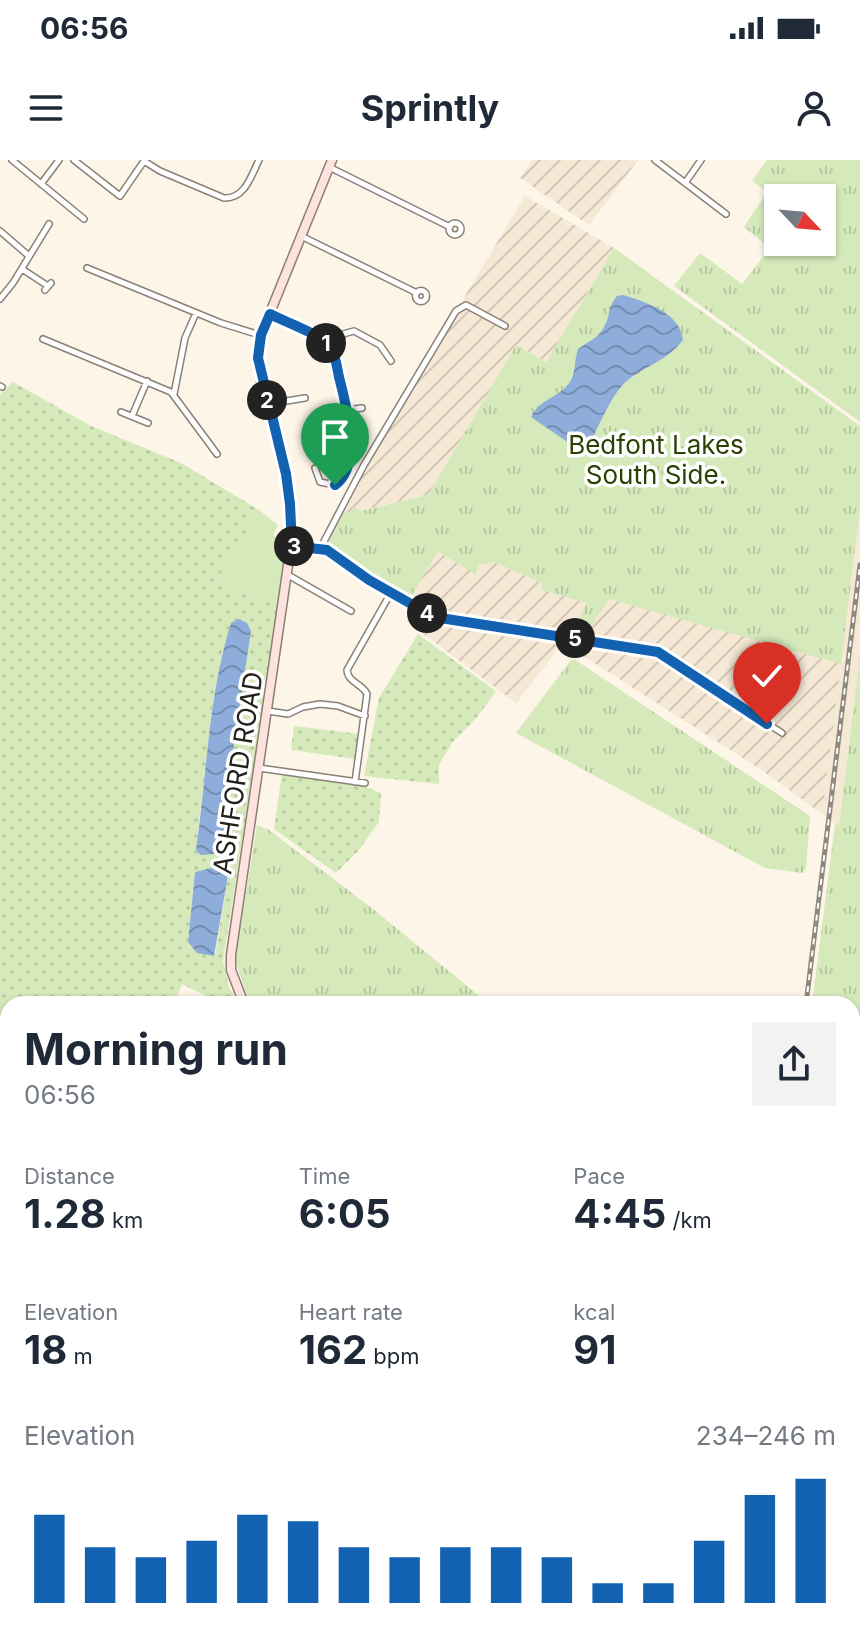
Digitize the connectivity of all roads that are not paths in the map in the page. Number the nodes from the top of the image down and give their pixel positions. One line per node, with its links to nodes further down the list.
1 (13, 160): 10 (street)
2 (59, 160): 10 (street)
3 (74, 160): 7 (street)
4 (259, 160): 7 (street)
5 (655, 160): 9 (street)
6 (701, 160): 9 (street)
7 (144, 161)
8 (331, 164): 14 (street); 16 (main road)
9 (685, 183): 11 (street)
10 (41, 184): 12 (street)
11 (726, 214)
12 (84, 219)
13 (49, 224): 17 (street)
14 (450, 227)
15 (0, 231): 17 (street)
16 (301, 236): 21 (street); 24 (main road)
17 (29, 256): 19 (street)
18 (87, 268): 23 (street)
19 (22, 269): 20 (street); 22 (street)
20 (48, 287)
21 (417, 293)
22 (0, 299)
23 (196, 313): 26 (street); 31 (street)
24 (270, 314): 26 (main road); 28 (street)
25 (505, 326): 42 (street)
26 (261, 335): 33 (main road, ASHFORD ROAD)
27 (43, 339): 30 (street)
28 (330, 348): 29 (street); 35 (street)
29 (391, 357)
30 (147, 381): 31 (street); 37 (street)
31 (174, 394): 39 (street)
32 (305, 398): 33 (street)
33 (268, 404): 41 (main road, ASHFORD ROAD)
34 (362, 408): 35 (street)
35 (347, 410): 40 (street)
36 (121, 412): 37 (street)
37 (132, 416): 38 (street)
38 (148, 423)
39 (217, 454)
40 (315, 468)
41 (292, 546): 42 (street); 43 (main road, ASHFORD ROAD)
42 (320, 549): 48 (street)
43 (288, 575): 45 (street); 46 (main road, ASHFORD ROAD)
44 (388, 598): 47 (street)
45 (351, 611)
46 (268, 711): 47 (street); 49 (main road, ASHFORD ROAD)
47 (365, 716): 50 (street)
48 (782, 733)
49 (259, 768): 50 (street); 52 (main road, ASHFORD ROAD)
50 (355, 782): 51 (street)
51 (365, 783)
52 (241, 996)

